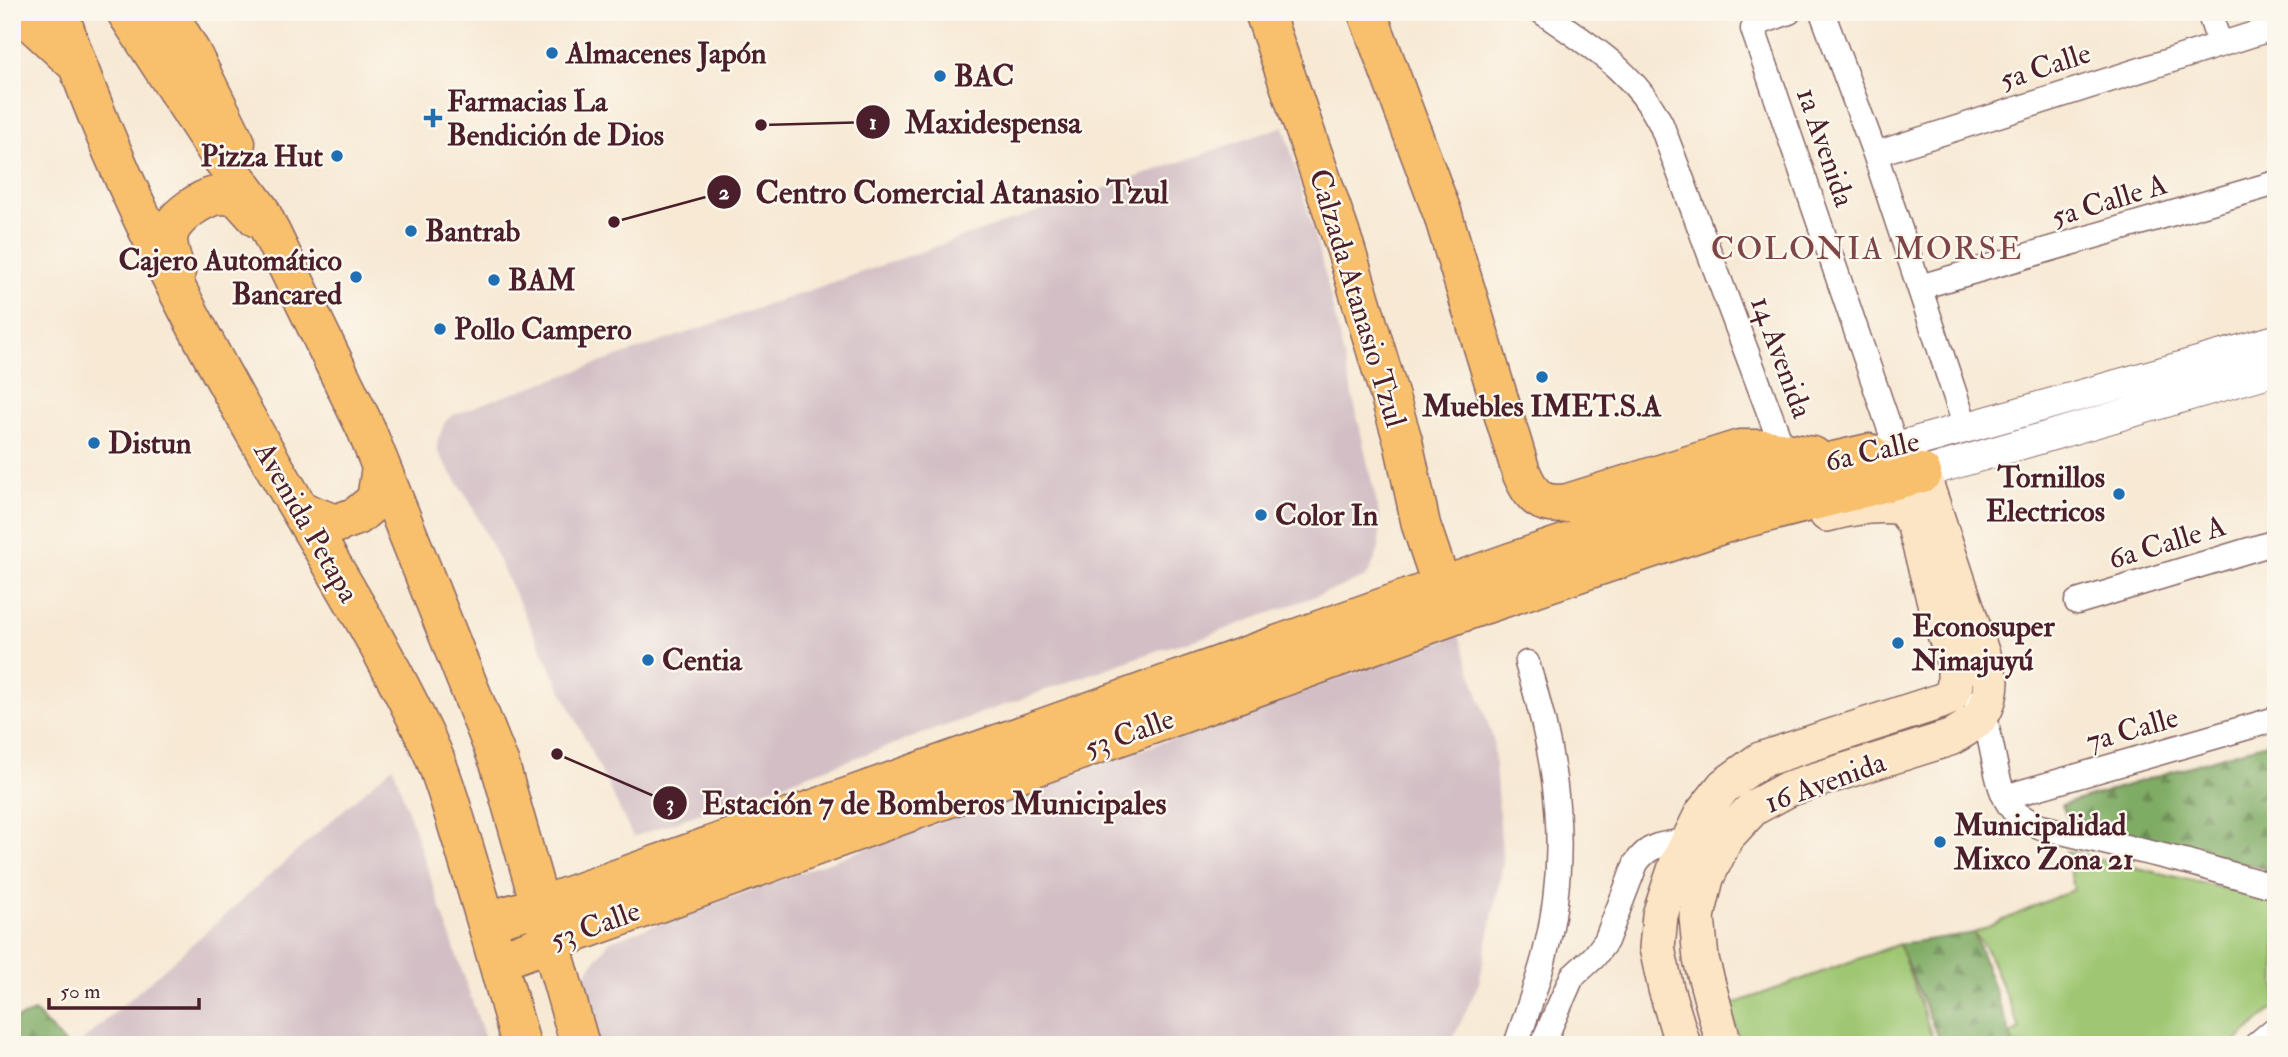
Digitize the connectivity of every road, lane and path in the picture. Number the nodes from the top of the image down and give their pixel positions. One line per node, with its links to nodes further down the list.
1 (20, 12): 13 (main road)
2 (59, 12): 13 (main road, Avenida Petapa)
3 (126, 12): 16 (main road)
4 (168, 12): 16 (main road)
5 (1264, 12): 28 (main road, Calzada Atanasio Tzul)
6 (1367, 12): 23 (main road)
7 (1542, 12): 23 (street, 14 Avenida)
8 (1789, 12): 24 (street, 1a Avenida)
9 (1822, 12): 14 (street)
10 (2209, 12): 12 (street)
11 (2276, 27): 12 (street, 5a Calle)
12 (2220, 45): 14 (street, 5a Calle)
13 (76, 63): 19 (main road, Avenida Petapa)
14 (1875, 154): 18 (street)
15 (2276, 183): 18 (street, 5a Calle A)
16 (260, 210): 17 (main road)
17 (283, 254): 19 (main road); 25 (main road)
18 (1920, 287): 22 (street)
19 (188, 308): 26 (main road, Avenida Petapa)
20 (2276, 340): 22 (street, 6a Calle)
21 (2276, 370): 24 (street, 6a Calle)
22 (1966, 428): 24 (street, 6a Calle)
23 (1784, 452): 24 (main road)
24 (1883, 458): 27 (main road, 6a Calle); 30 (main road, 6a Calle); 36 (main road)
25 (381, 467): 26 (main road); 42 (main road)
26 (302, 511): 41 (main road, Avenida Petapa)
27 (1727, 523): 30 (main road, 6a Calle); 35 (main road)
28 (1422, 525): 31 (main road, Calzada Atanasio Tzul); 33 (main road)
29 (2276, 542): 32 (street, 6a Calle A)
30 (1517, 577): 31 (main road, 6a Calle)
31 (1464, 595): 33 (main road, 53 Calle); 42 (main road, 53 Calle)
32 (2077, 602)
33 (1333, 626): 42 (main road, 53 Calle)
34 (1527, 663): 47 (street)
35 (1955, 675): 36 (street); 39 (main road, 16 Avenida)
36 (1988, 698): 38 (street); 50 (main road, 16 Avenida)
37 (2276, 719): 38 (street, 7a Calle)
38 (2004, 797): 40 (street)
39 (1689, 841): 48 (street); 49 (main road, 16 Avenida)
40 (2276, 887)
41 (486, 921): 42 (main road, 53 Calle); 43 (main road, Avenida Petapa)
42 (546, 924): 43 (main road, 53 Calle); 46 (main road)
43 (498, 961): 45 (main road, Avenida Petapa)
44 (2276, 1028): 51 (street)
45 (521, 1045)
46 (580, 1045)
47 (1517, 1045)
48 (1542, 1045)
49 (1683, 1045)
50 (1724, 1045)
51 (2256, 1045)

